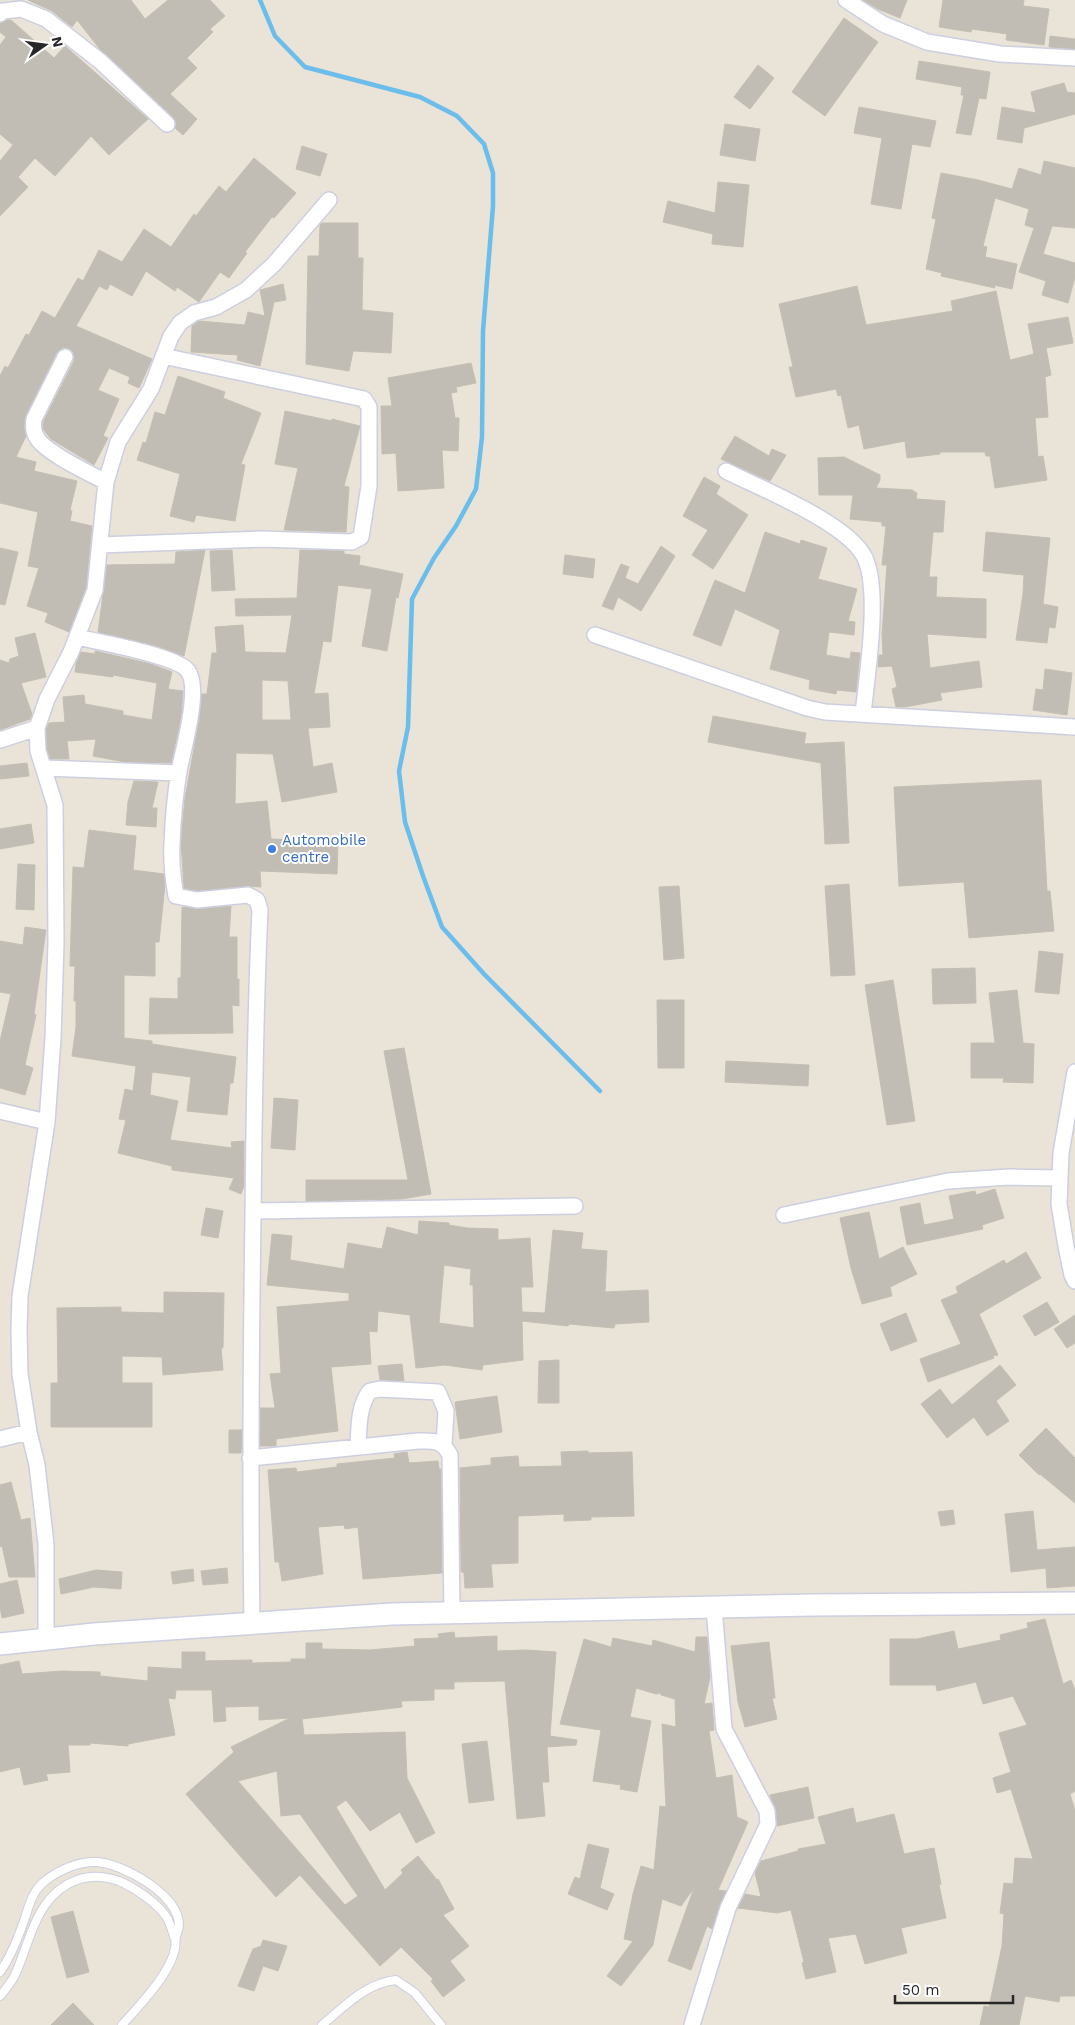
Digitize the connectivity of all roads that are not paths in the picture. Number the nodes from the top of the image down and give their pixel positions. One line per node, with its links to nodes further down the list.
1 (14, 0): 3 (street)
2 (846, 0): 4 (street)
3 (1, 13): 5 (street)
4 (1075, 58)
5 (167, 124)
6 (329, 200): 7 (street)
7 (163, 356): 10 (street); 11 (street)
8 (65, 357): 10 (street)
9 (726, 472): 14 (street)
10 (106, 482): 11 (street)
11 (100, 545): 13 (street)
12 (595, 635): 14 (street)
13 (77, 637): 16 (street); 19 (street)
14 (863, 714): 15 (street)
15 (1075, 727)
16 (37, 728): 17 (street); 18 (street)
17 (0, 740)
18 (44, 768): 19 (street); 22 (street)
19 (179, 773): 25 (street)
20 (1075, 1072): 23 (street)
21 (0, 1111): 22 (street)
22 (48, 1122): 28 (street)
23 (1060, 1178): 26 (street); 27 (street)
24 (575, 1206): 25 (street)
25 (253, 1211): 32 (street)
26 (784, 1215)
27 (1075, 1281)
28 (29, 1432): 29 (street); 37 (street)
29 (0, 1439)
30 (444, 1445): 31 (street); 31 (street); 35 (street)
31 (358, 1447): 32 (street)
32 (250, 1458): 36 (street)
33 (1075, 1603): 34 (street)
34 (714, 1608): 35 (street); 45 (street)
35 (452, 1613): 36 (street)
36 (252, 1623): 37 (street)
37 (46, 1638): 38 (street)
38 (0, 1644)
39 (175, 1939): 40 (lane); 41 (lane); 42 (lane)
40 (0, 1972)
41 (0, 1996)
42 (122, 2025)
43 (322, 2025): 44 (lane)
44 (441, 2025)
45 (692, 2025)

